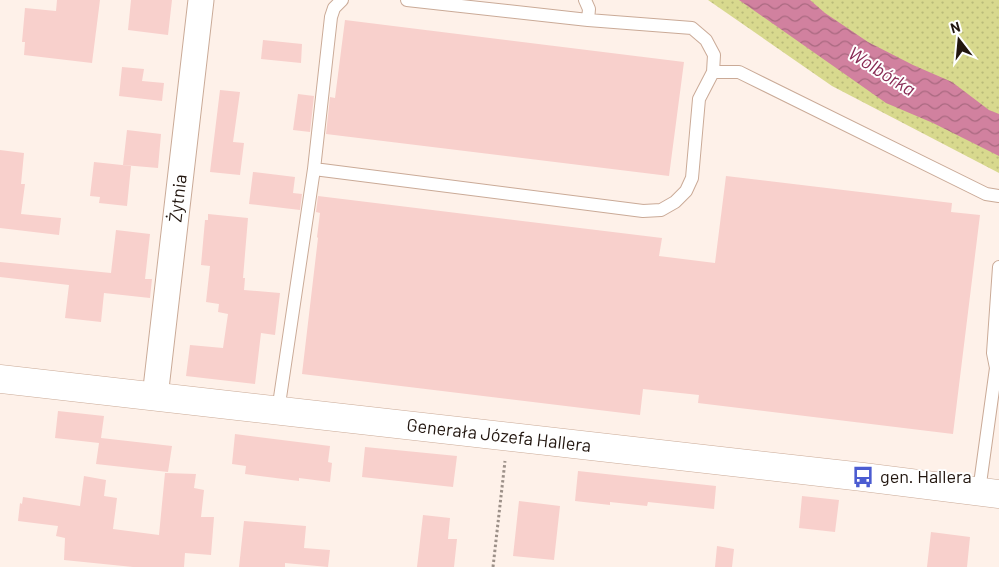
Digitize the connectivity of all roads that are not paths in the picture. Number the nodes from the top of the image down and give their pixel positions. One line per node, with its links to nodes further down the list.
1 (201, 0): 11 (street, Żytnia)
2 (342, 0): 7 (lane)
3 (407, 0): 5 (lane)
4 (585, 0): 5 (lane)
5 (588, 20): 6 (lane)
6 (713, 72): 7 (lane); 8 (lane)
7 (314, 169): 12 (lane)
8 (999, 196)
9 (999, 267): 13 (lane)
10 (0, 380): 11 (street, Generała Józefa Hallera)
11 (155, 396): 12 (street, Generała Józefa Hallera)
12 (278, 411): 13 (street, Generała Józefa Hallera)
13 (989, 492)

